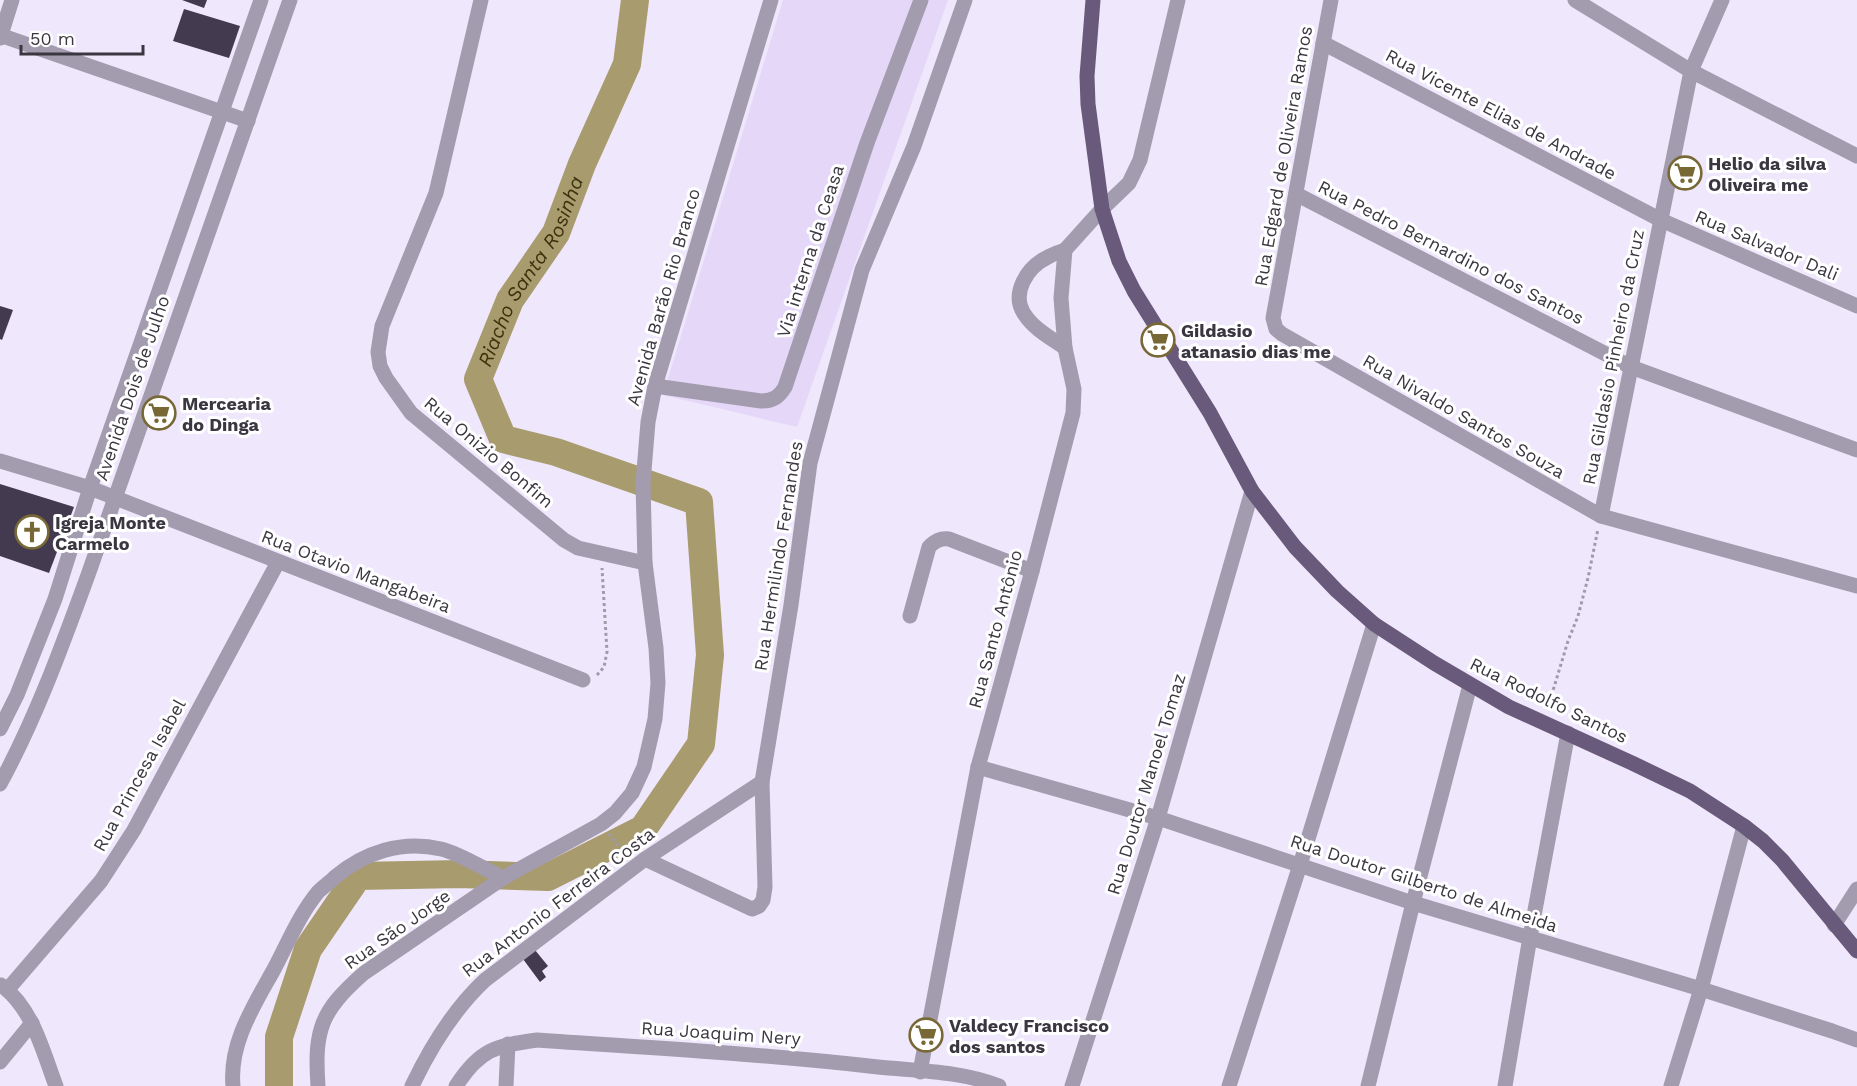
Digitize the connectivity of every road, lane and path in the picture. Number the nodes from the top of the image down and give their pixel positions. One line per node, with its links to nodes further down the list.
1 (12, 0): 13 (street)
2 (261, 0): 16 (street, Avenida Dois de Julho)
3 (290, 0): 17 (street, Avenida Dois de Julho)
4 (481, 0): 36 (street, Rua Onizio Bonfim)
5 (771, 0): 29 (street, Avenida Barão Rio Branco)
6 (921, 0): 29 (street, Via interna da Ceasa)
7 (965, 0): 49 (street, Rua Hermilindo Fernandes)
8 (1093, 0): 20 (main road, Rua Rodolfo Santos)
9 (1178, 0): 20 (street)
10 (1331, 0): 14 (street, Rua Edgard de Oliveira Ramos)
11 (1575, 0): 15 (street)
12 (1722, 0): 15 (street, Rua Gildasio Pinheiro da Cruz)
13 (0, 36): 16 (street)
14 (1323, 43): 19 (street, Rua Edgard de Oliveira Ramos); 21 (street, Rua Vicente Elias de Andrade)
15 (1691, 71): 18 (street); 21 (street, Rua Gildasio Pinheiro da Cruz)
16 (222, 112): 17 (street); 23 (street, Avenida Dois de Julho)
17 (248, 121): 25 (street, Avenida Dois de Julho)
18 (1857, 156)
19 (1296, 194): 26 (street, Rua Edgard de Oliveira Ramos); 28 (street, Rua Pedro Bernardino dos Santos)
20 (1102, 209): 22 (street); 33 (main road, Rua Rodolfo Santos)
21 (1661, 220): 24 (street, Rua Salvador Dali); 28 (street, Rua Gildasio Pinheiro da Cruz)
22 (1065, 250): 27 (street, Rua Santo Antônio); 27 (street)
23 (155, 302): 25 (street); 32 (street, Avenida Dois de Julho)
24 (1857, 306)
25 (181, 309): 34 (street, Avenida Dois de Julho)
26 (1273, 318): 35 (street, Rua Nivaldo Santos Souza)
27 (1065, 348): 39 (street, Rua Santo Antônio)
28 (1631, 367): 30 (street, Rua Pedro Bernardino dos Santos); 35 (street, Rua Gildasio Pinheiro da Cruz)
29 (655, 387): 38 (street, Avenida Barão Rio Branco)
30 (1857, 450)
31 (0, 460): 32 (street, Rua Otavio Mangabeira)
32 (90, 488): 34 (street, Rua Otavio Mangabeira); 46 (street, Avenida Dois de Julho)
33 (1252, 491): 42 (main road, Rua Rodolfo Santos); 51 (street, Rua Doutor Manoel Tomaz)
34 (114, 498): 37 (street, Rua Otavio Mangabeira); 50 (street, Avenida Dois de Julho)
35 (1601, 516): 40 (street, Rua Nivaldo Santos Souza); 45 (path)
36 (601, 554): 38 (street, Rua Onizio Bonfim); 43 (path)
37 (278, 562): 43 (street, Rua Otavio Mangabeira); 63 (street, Rua Princesa Isabel)
38 (645, 563): 57 (street, Avenida Barão Rio Branco)
39 (1032, 571): 41 (street); 48 (street, Rua Santo Antônio)
40 (1857, 586)
41 (910, 616)
42 (1374, 624): 44 (main road, Rua Rodolfo Santos); 56 (street)
43 (583, 680)
44 (1470, 686): 45 (main road, Rua Rodolfo Santos); 59 (street)
45 (1544, 723): 47 (main road, Rua Rodolfo Santos)
46 (0, 729)
47 (1568, 733): 52 (main road, Rua Rodolfo Santos); 61 (street)
48 (978, 767): 51 (street, Rua Doutor Gilberto de Almeida); 69 (street, Rua Santo Antônio)
49 (762, 782): 55 (street, Rua Antonio Ferreira Costa); 55 (street, Rua Hermilindo Fernandes)
50 (0, 784)
51 (1158, 818): 56 (street, Rua Doutor Gilberto de Almeida); 78 (street, Rua Doutor Manoel Tomaz)
52 (1744, 826): 60 (main road, Rua Rodolfo Santos); 64 (street)
53 (608, 833): 54 (path)
54 (627, 855)
55 (645, 859): 74 (street, Rua Antonio Ferreira Costa)
56 (1300, 865): 59 (street, Rua Doutor Gilberto de Almeida); 79 (street)
57 (503, 878): 72 (street); 73 (street, Rua São Jorge)
58 (1857, 889): 60 (street)
59 (1413, 903): 61 (street, Rua Doutor Gilberto de Almeida); 80 (street)
60 (1834, 925): 62 (main road, Rua Rodolfo Santos)
61 (1530, 937): 64 (street, Rua Doutor Gilberto de Almeida); 81 (street)
62 (1857, 951)
63 (4, 986): 65 (street)
64 (1701, 989): 66 (street, Rua Doutor Gilberto de Almeida); 82 (street)
65 (32, 1023): 68 (street); 71 (street)
66 (1857, 1040)
67 (508, 1044): 69 (street, Rua Joaquim Nery); 75 (street, Rua Joaquim Nery); 76 (street)
68 (0, 1062)
69 (920, 1072): 70 (street, Rua Joaquim Nery)
70 (950, 1080): 77 (street, Rua Joaquim Nery)
71 (57, 1086)
72 (233, 1086)
73 (318, 1086)
74 (412, 1086)
75 (456, 1086)
76 (506, 1086)
77 (999, 1086)
78 (1072, 1086)
79 (1229, 1086)
80 (1368, 1086)
81 (1505, 1086)
82 (1671, 1086)

